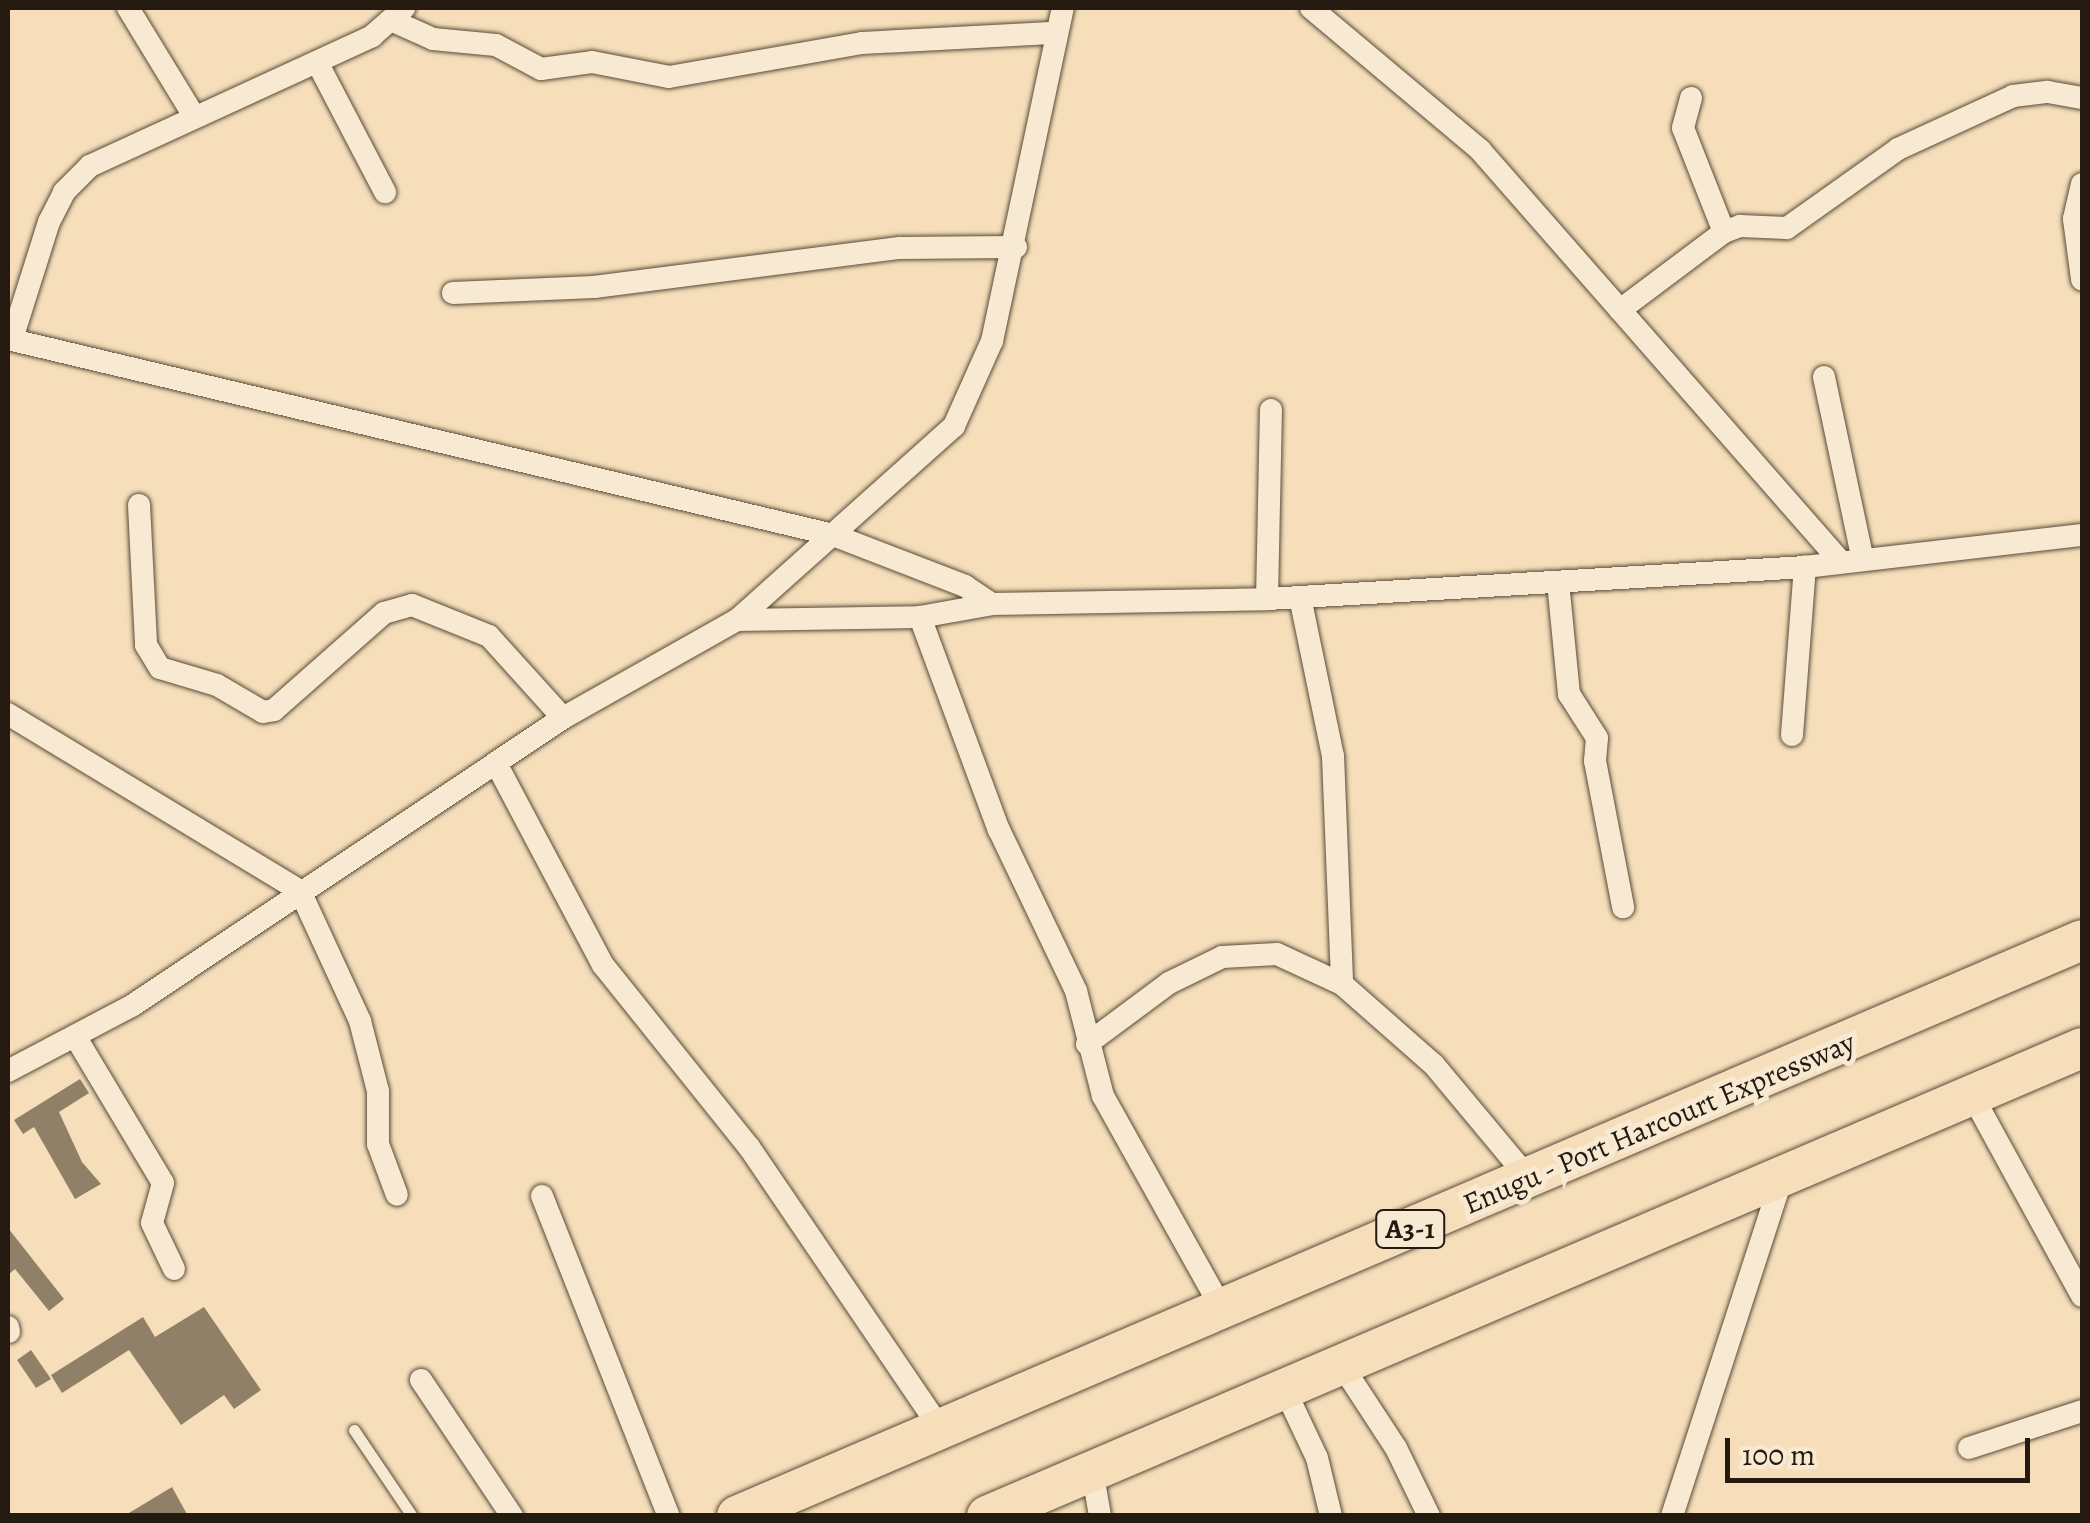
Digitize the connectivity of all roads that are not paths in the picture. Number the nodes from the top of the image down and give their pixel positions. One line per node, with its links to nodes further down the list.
1 (128, 8): 9 (street)
2 (1063, 8): 5 (street)
3 (1311, 8): 16 (street)
4 (399, 14): 5 (street); 6 (street)
5 (1056, 33): 13 (street)
6 (317, 62): 9 (street); 11 (street)
7 (1691, 98): 12 (street)
8 (2082, 98): 12 (street)
9 (194, 116): 17 (street)
10 (2082, 184): 14 (street)
11 (385, 192)
12 (1724, 232): 16 (street)
13 (1016, 246): 15 (street); 21 (street)
14 (2082, 280)
15 (453, 293)
16 (1620, 310): 23 (street)
17 (10, 339): 21 (street)
18 (1824, 377): 23 (street)
19 (1271, 410): 27 (street)
20 (139, 505): 32 (street)
21 (832, 535): 28 (street); 30 (street)
22 (2082, 535): 23 (street)
23 (1852, 561): 24 (street)
24 (1804, 567): 25 (street); 33 (street)
25 (1558, 582): 26 (street); 36 (street)
26 (1300, 597): 27 (street); 38 (street)
27 (1267, 599): 28 (street)
28 (992, 604): 29 (street)
29 (920, 617): 30 (street); 40 (street)
30 (738, 620): 32 (street)
31 (8, 714): 35 (street)
32 (563, 718): 34 (street)
33 (1792, 735)
34 (498, 765): 35 (street); 55 (street)
35 (300, 891): 39 (street); 46 (street)
36 (1623, 907)
37 (2082, 940): 45 (highway, Enugu - Port Harcourt Expressway / A3-1)
38 (1342, 984): 40 (street); 45 (street)
39 (75, 1036): 42 (street); 48 (street)
40 (1087, 1044): 50 (street)
41 (2082, 1048): 43 (highway)
42 (8, 1071)
43 (1972, 1096): 44 (highway); 49 (street)
44 (1783, 1175): 51 (highway); 67 (street)
45 (1529, 1179): 50 (highway, Enugu - Port Harcourt Expressway / A3-1)
46 (397, 1195)
47 (542, 1196): 61 (street)
48 (174, 1268)
49 (2082, 1296)
50 (1222, 1309): 55 (highway, Enugu - Port Harcourt Expressway / A3-1)
51 (1341, 1364): 53 (highway); 66 (street)
52 (421, 1380): 60 (street)
53 (1284, 1388): 58 (highway); 65 (street)
54 (2082, 1410): 57 (street)
55 (940, 1428): 62 (highway, Enugu - Port Harcourt Expressway / A3-1)
56 (354, 1430): 59 (lane)
57 (1969, 1448)
58 (1092, 1470): 63 (highway); 64 (street)
59 (412, 1516)
60 (512, 1516)
61 (669, 1516)
62 (736, 1516)
63 (987, 1516)
64 (1100, 1516)
65 (1331, 1516)
66 (1429, 1516)
67 (1672, 1516)

